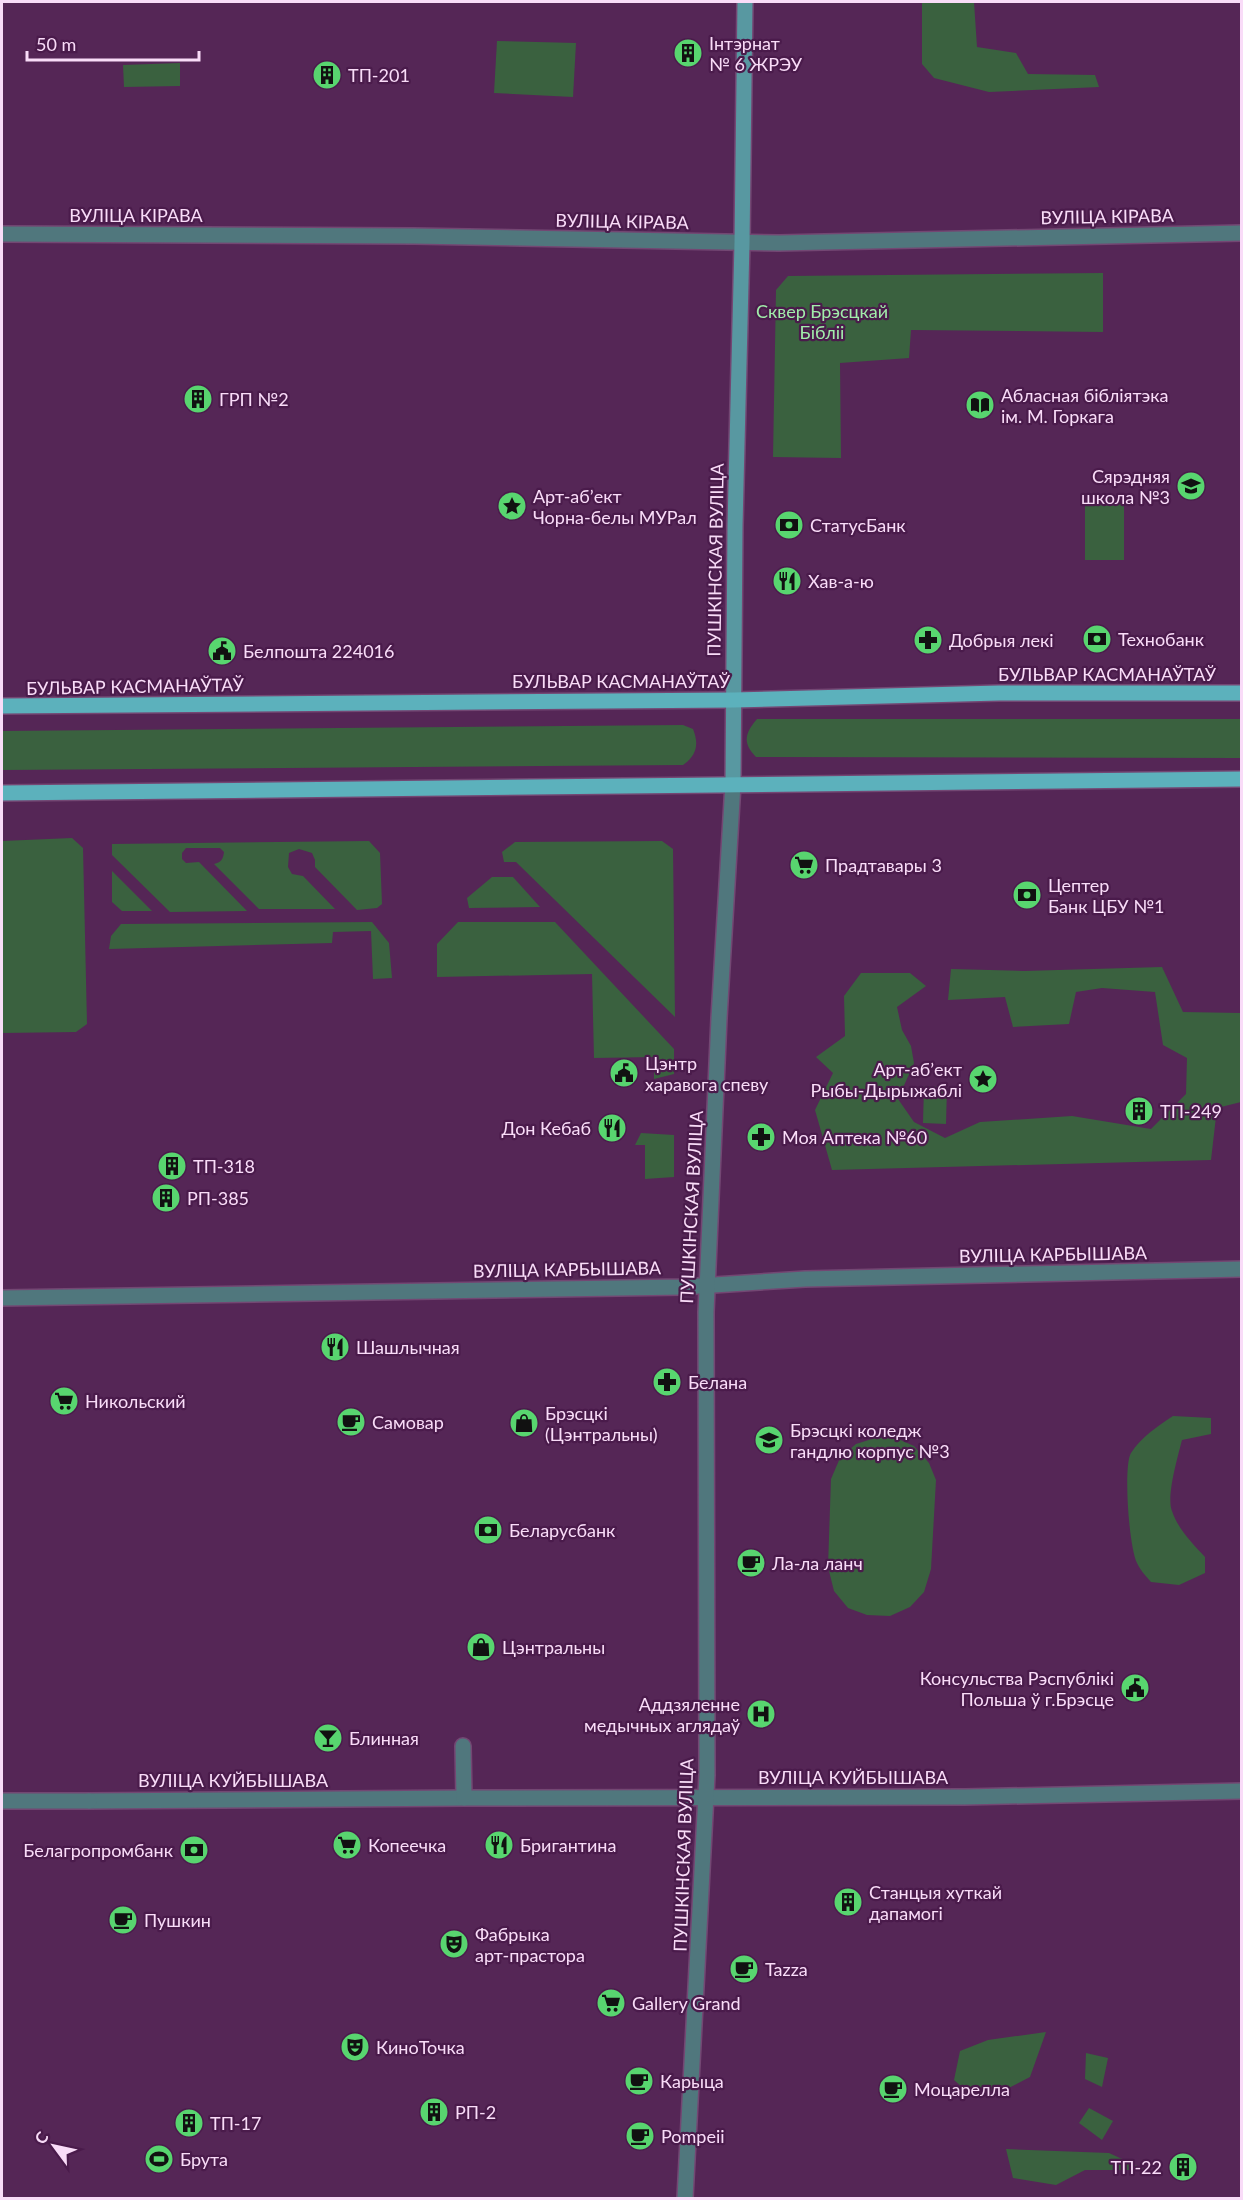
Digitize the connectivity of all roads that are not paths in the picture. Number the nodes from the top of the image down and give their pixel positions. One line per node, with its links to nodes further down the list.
1 (745, 2): 4 (main road, ПУШКІНСКАЯ ВУЛІЦА)
2 (2, 234): 4 (street, ВУЛІЦА КІРАВА)
3 (1242, 234): 4 (street, ВУЛІЦА КІРАВА)
4 (742, 243): 6 (main road, ПУШКІНСКАЯ ВУЛІЦА)
5 (1242, 693): 6 (main road, БУЛЬВАР КАСМАНАЎТАЎ)
6 (734, 700): 7 (main road, БУЛЬВАР КАСМАНАЎТАЎ); 9 (main road, ПУШКІНСКАЯ ВУЛІЦА)
7 (2, 706)
8 (1242, 779): 9 (main road)
9 (733, 784): 10 (main road); 12 (street, ПУШКІНСКАЯ ВУЛІЦА)
10 (2, 792)
11 (1242, 1269): 12 (street, ВУЛІЦА КАРБЫШАВА)
12 (707, 1285): 13 (street, ВУЛІЦА КАРБЫШАВА); 16 (street, ПУШКІНСКАЯ ВУЛІЦА)
13 (2, 1298)
14 (463, 1746): 17 (street)
15 (1242, 1791): 16 (street, ВУЛІЦА КУЙБЫШАВА)
16 (705, 1797): 17 (street, ВУЛІЦА КУЙБЫШАВА); 19 (street, ПУШКІНСКАЯ ВУЛІЦА)
17 (464, 1798): 18 (street, ВУЛІЦА КУЙБЫШАВА)
18 (2, 1801)
19 (685, 2199)

